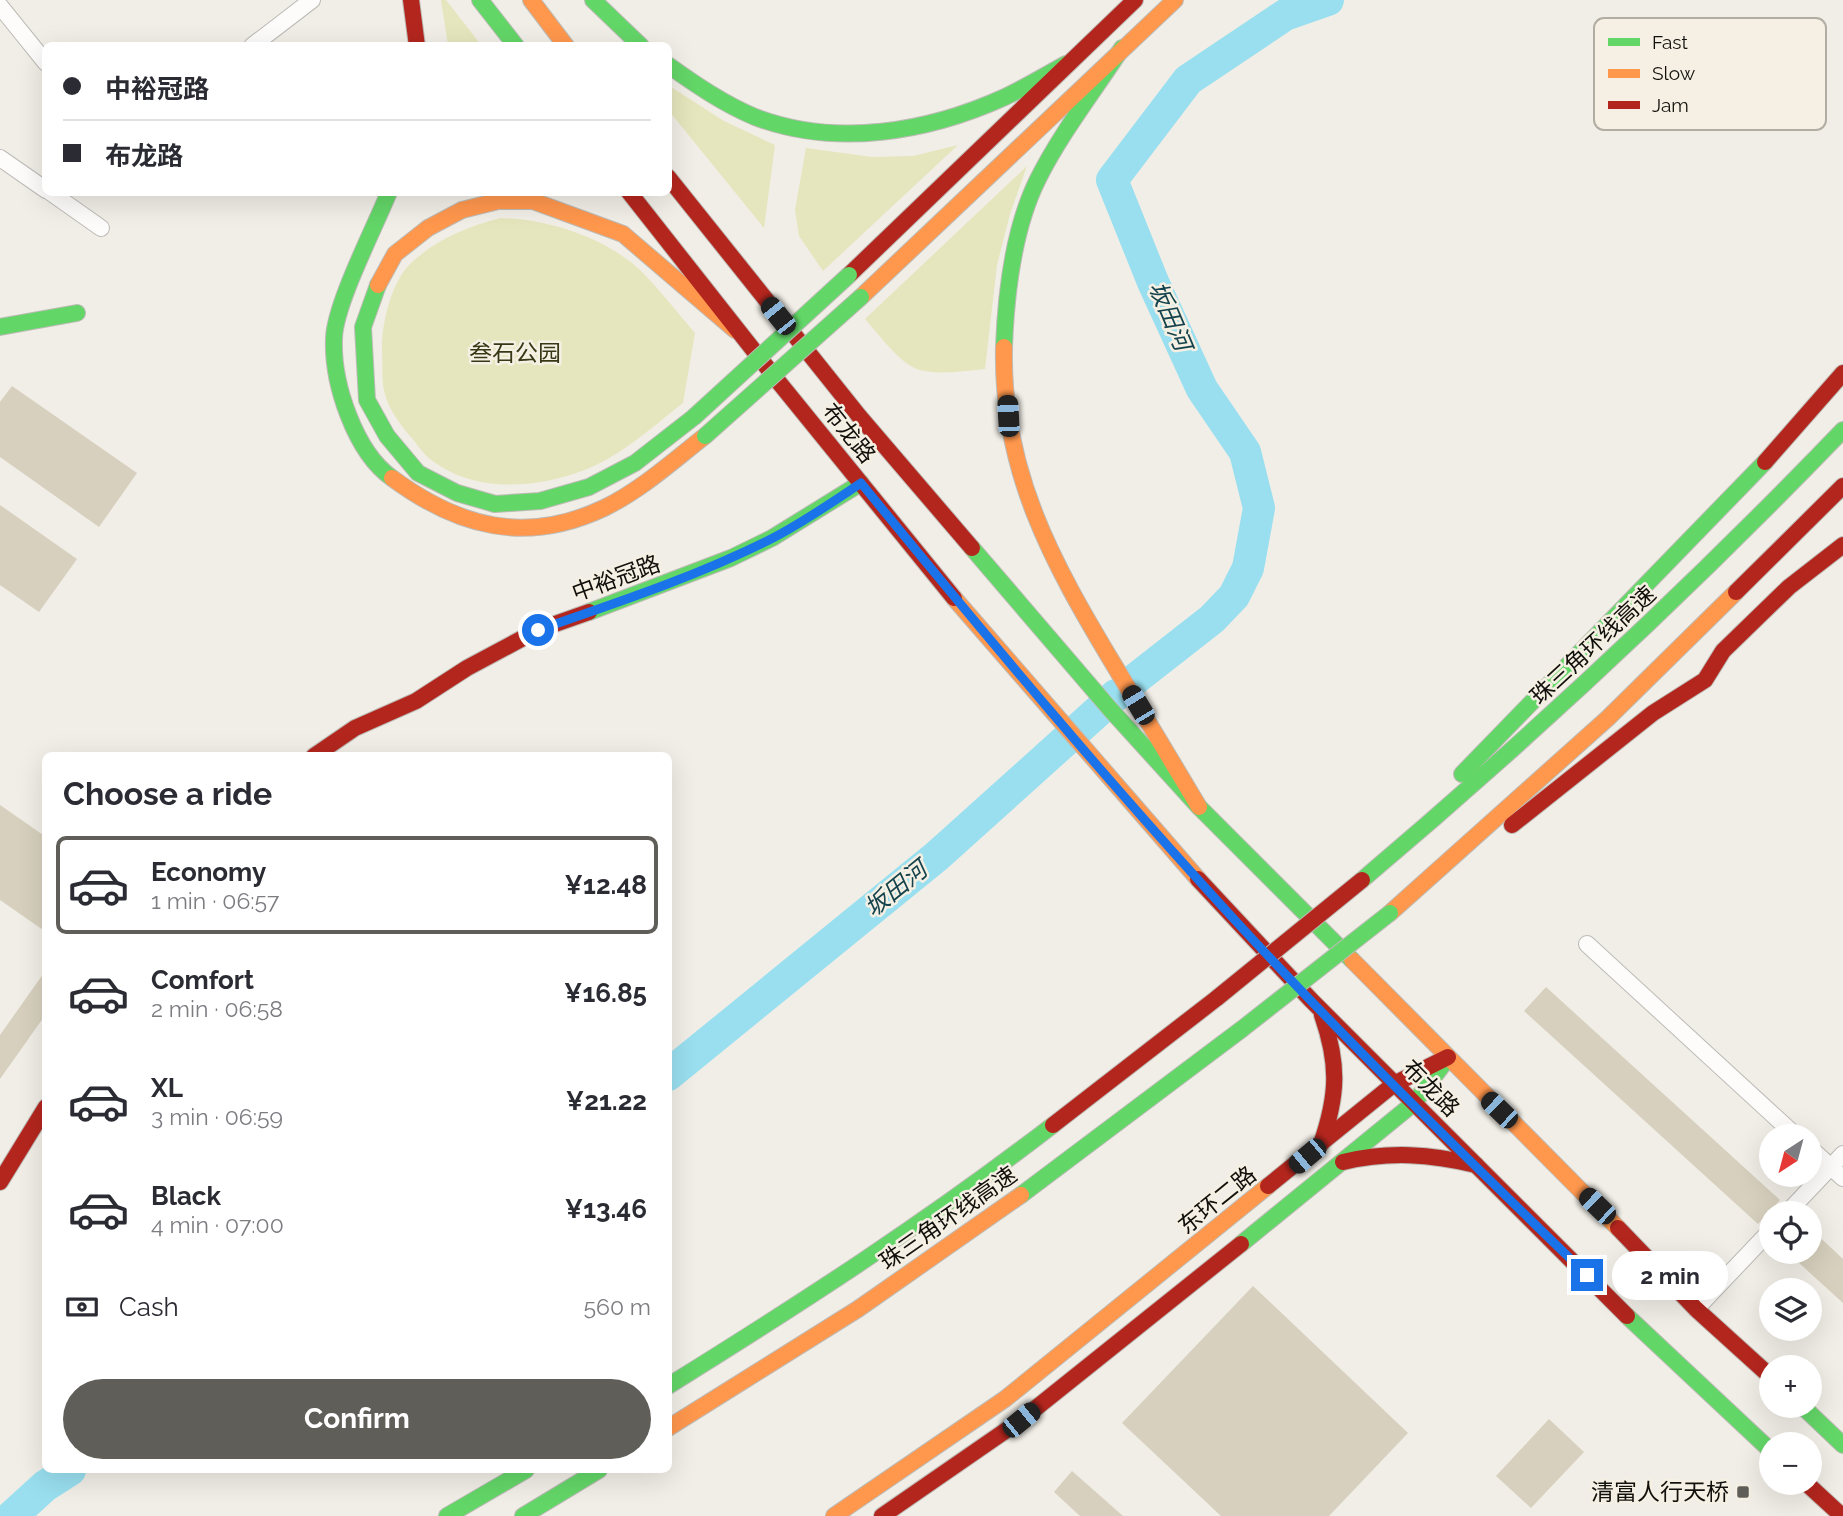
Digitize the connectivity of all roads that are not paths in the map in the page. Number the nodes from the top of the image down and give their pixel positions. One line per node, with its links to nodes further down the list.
1 (312, 0): 9 (street)
2 (411, 0): 10 (main road)
3 (480, 0): 11 (main road)
4 (531, 0): 12 (main road)
5 (593, 0): 13 (main road)
6 (1135, 0): 16 (main road)
7 (1175, 0): 14 (main road)
8 (0, 6): 15 (street)
9 (258, 42)
10 (416, 42)
11 (513, 42)
12 (563, 42)
13 (637, 42)
14 (1122, 48): 22 (main road, bridge); 36 (main road)
15 (42, 58)
16 (1066, 64): 17 (main road); 29 (main road, bridge)
17 (672, 68)
18 (0, 158): 20 (street)
19 (672, 182): 36 (main road, 布龙路)
20 (42, 187)
21 (55, 196): 24 (street)
22 (388, 196)
23 (632, 196): 29 (main road, 布龙路)
24 (101, 228)
25 (0, 312): 27 (main road)
26 (77, 313): 27 (main road)
27 (17, 323): 28 (main road)
28 (0, 327)
29 (735, 330): 32 (main road, 布龙路)
30 (1843, 373): 37 (main road)
31 (1843, 430): 37 (main road, 珠三角环线高速)
32 (861, 483): 35 (main road, 中裕冠路); 40 (main road, 布龙路)
33 (1843, 486): 38 (main road)
34 (1843, 545): 38 (main road)
35 (320, 752)
36 (1199, 807): 41 (main road, 布龙路)
37 (1414, 837): 57 (main road, 珠三角环线高速, bridge)
38 (1390, 913): 59 (main road, 珠三角环线高速, bridge)
39 (1587, 944): 45 (street)
40 (1319, 1007): 42 (main road, 布龙路); 46 (main road)
41 (1448, 1057): 42 (main road, 东环二路); 43 (main road); 55 (main road, 布龙路)
42 (1394, 1084): 43 (main road, 布龙路); 46 (main road, 东环二路)
43 (1413, 1103): 49 (main road); 50 (main road, 布龙路)
44 (42, 1114): 52 (main road)
45 (1783, 1124)
46 (1321, 1144): 67 (main road, 东环二路)
47 (1843, 1154): 51 (street)
48 (1822, 1159): 51 (street)
49 (1343, 1162): 50 (main road); 68 (main road)
50 (1476, 1166): 60 (main road, 布龙路)
51 (1837, 1173): 53 (street)
52 (0, 1182)
53 (1802, 1201)
54 (1759, 1243): 55 (street)
55 (1696, 1309): 56 (main road, 布龙路)
56 (1759, 1366)
57 (672, 1384)
58 (1815, 1418): 61 (main road)
59 (672, 1425)
60 (1759, 1439)
61 (1843, 1445)
62 (521, 1473): 65 (main road)
63 (594, 1473): 66 (main road)
64 (1819, 1495): 69 (main road)
65 (447, 1516)
66 (523, 1516)
67 (834, 1516)
68 (882, 1516)
69 (1842, 1516)

